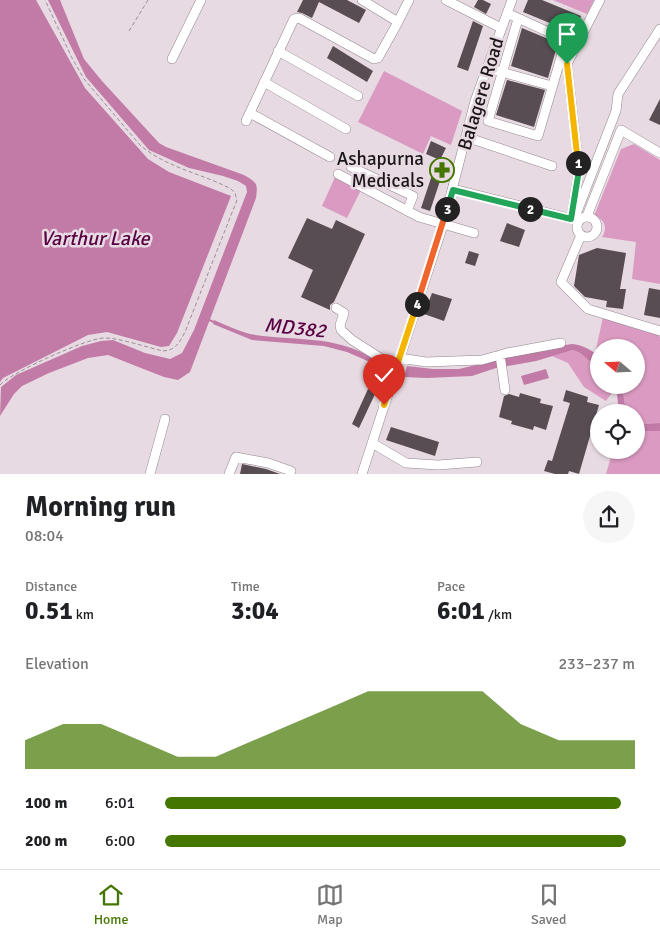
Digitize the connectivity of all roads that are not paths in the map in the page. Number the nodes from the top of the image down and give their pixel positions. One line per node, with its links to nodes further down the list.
1 (201, 0): 13 (street)
2 (362, 0): 9 (street)
3 (410, 0): 9 (street)
4 (446, 0): 10 (street)
5 (512, 0): 7 (street, Balagere Road)
6 (600, 0): 28 (street)
7 (507, 13): 8 (street); 10 (street, Balagere Road)
8 (518, 19): 15 (street); 17 (street)
9 (398, 22): 12 (street)
10 (501, 28): 14 (street, Balagere Road)
11 (660, 29): 28 (street)
12 (278, 51): 16 (street); 18 (street)
13 (172, 59)
14 (487, 68): 15 (street); 20 (street, Balagere Road)
15 (503, 72): 17 (street); 17 (street)
16 (264, 82): 19 (street); 22 (street)
17 (552, 86)
18 (358, 96)
19 (346, 129)
20 (466, 137): 23 (street); 26 (street, Balagere Road)
21 (660, 153): 28 (street)
22 (330, 157)
23 (552, 166)
24 (350, 167): 27 (street)
25 (338, 174): 27 (street)
26 (453, 190): 28 (street); 29 (street, Balagere Road)
27 (407, 210): 29 (street)
28 (576, 219): 31 (street); 31 (street)
29 (443, 225): 30 (street); 36 (street, Balagere Road)
30 (474, 233)
31 (581, 235): 33 (street)
32 (336, 308): 37 (street)
33 (660, 331)
34 (560, 343): 35 (street)
35 (500, 356): 36 (street); 38 (street)
36 (400, 358): 37 (street, Balagere Road)
37 (396, 368): 40 (street, Balagere Road)
38 (506, 390)
39 (165, 419): 43 (street)
40 (372, 443): 41 (street); 45 (street, Balagere Road)
41 (477, 462)
42 (291, 471): 44 (street)
43 (150, 474)
44 (229, 474)
45 (362, 474)

